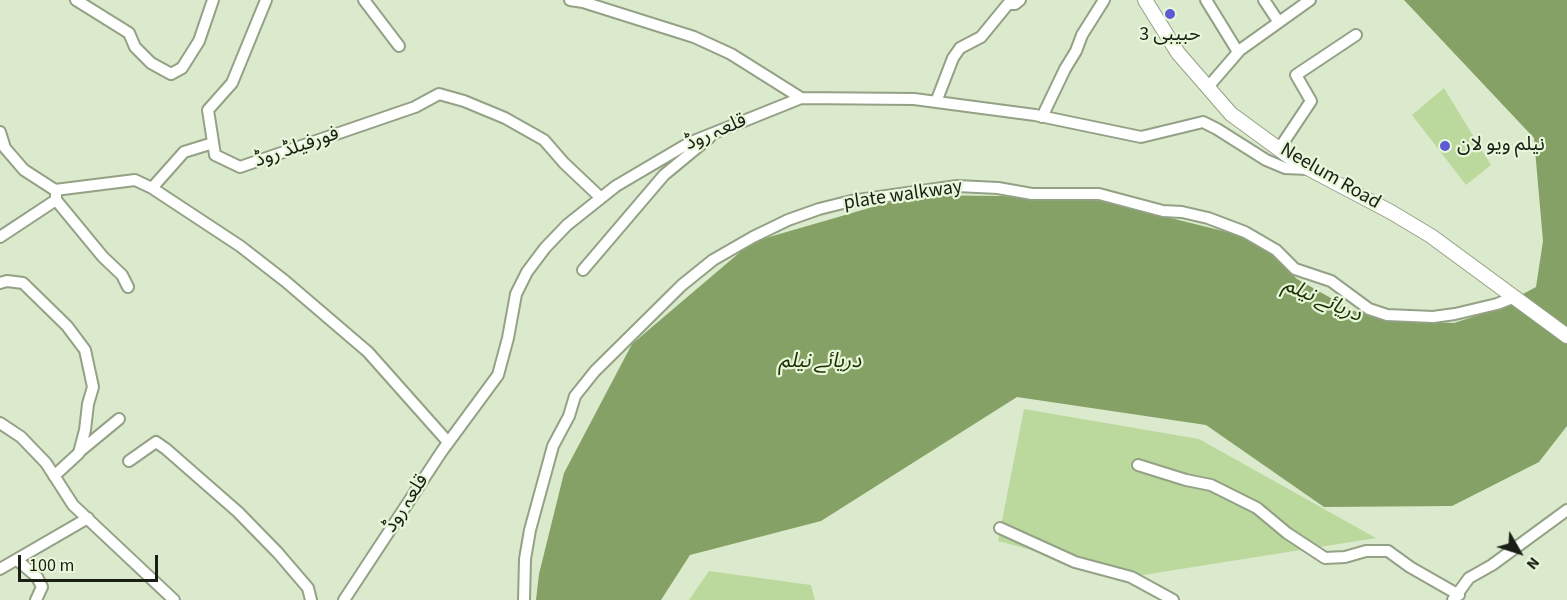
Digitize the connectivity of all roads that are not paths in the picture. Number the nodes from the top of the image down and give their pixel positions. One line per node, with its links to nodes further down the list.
1 (76, 0): 2 (street)
2 (213, 0)
3 (266, 0): 22 (street)
4 (364, 0): 14 (street)
5 (570, 0): 17 (street)
6 (1020, 0): 18 (street)
7 (1104, 0): 19 (street)
8 (1146, 0): 16 (main road, Neelum Road)
9 (1206, 0): 15 (street)
10 (1264, 0): 12 (street)
11 (1310, 0): 12 (street)
12 (1278, 21): 15 (street)
13 (1356, 35): 23 (street)
14 (399, 46)
15 (1238, 52): 16 (street)
16 (1208, 87): 23 (main road, Neelum Road)
17 (801, 98): 18 (street, قلعہ روڈ); 21 (street, قلعہ روڈ)
18 (936, 102): 19 (street, قلعہ روڈ)
19 (1042, 117): 24 (street, قلعہ روڈ)
20 (0, 132): 26 (street)
21 (715, 132): 27 (street, قلعہ روڈ); 29 (street)
22 (213, 143): 25 (street); 27 (street, فورفیلڈ روڈ)
23 (1279, 149): 24 (main road, Neelum Road)
24 (1310, 169): 32 (main road, Neelum Road)
25 (152, 188): 26 (street); 36 (street)
26 (56, 195): 28 (street); 31 (street)
27 (601, 198): 36 (street, قلعہ روڈ)
28 (0, 237)
29 (583, 270)
30 (0, 283): 37 (street)
31 (128, 286)
32 (1515, 297): 33 (main road, Neelum Road); 51 (street, plate walkway)
33 (1567, 336)
34 (119, 419): 37 (street)
35 (0, 423): 40 (street)
36 (448, 442): 50 (street, قلعہ روڈ)
37 (79, 453): 40 (street)
38 (129, 461): 49 (street)
39 (1138, 465): 46 (street)
40 (54, 476): 42 (street)
41 (1567, 510): 46 (street)
42 (88, 518): 44 (street); 48 (street)
43 (1000, 528): 52 (street)
44 (17, 560): 45 (street); 47 (street)
45 (0, 569)
46 (1456, 598)
47 (36, 600)
48 (174, 600)
49 (311, 600)
50 (344, 600)
51 (524, 600)
52 (1173, 600)

